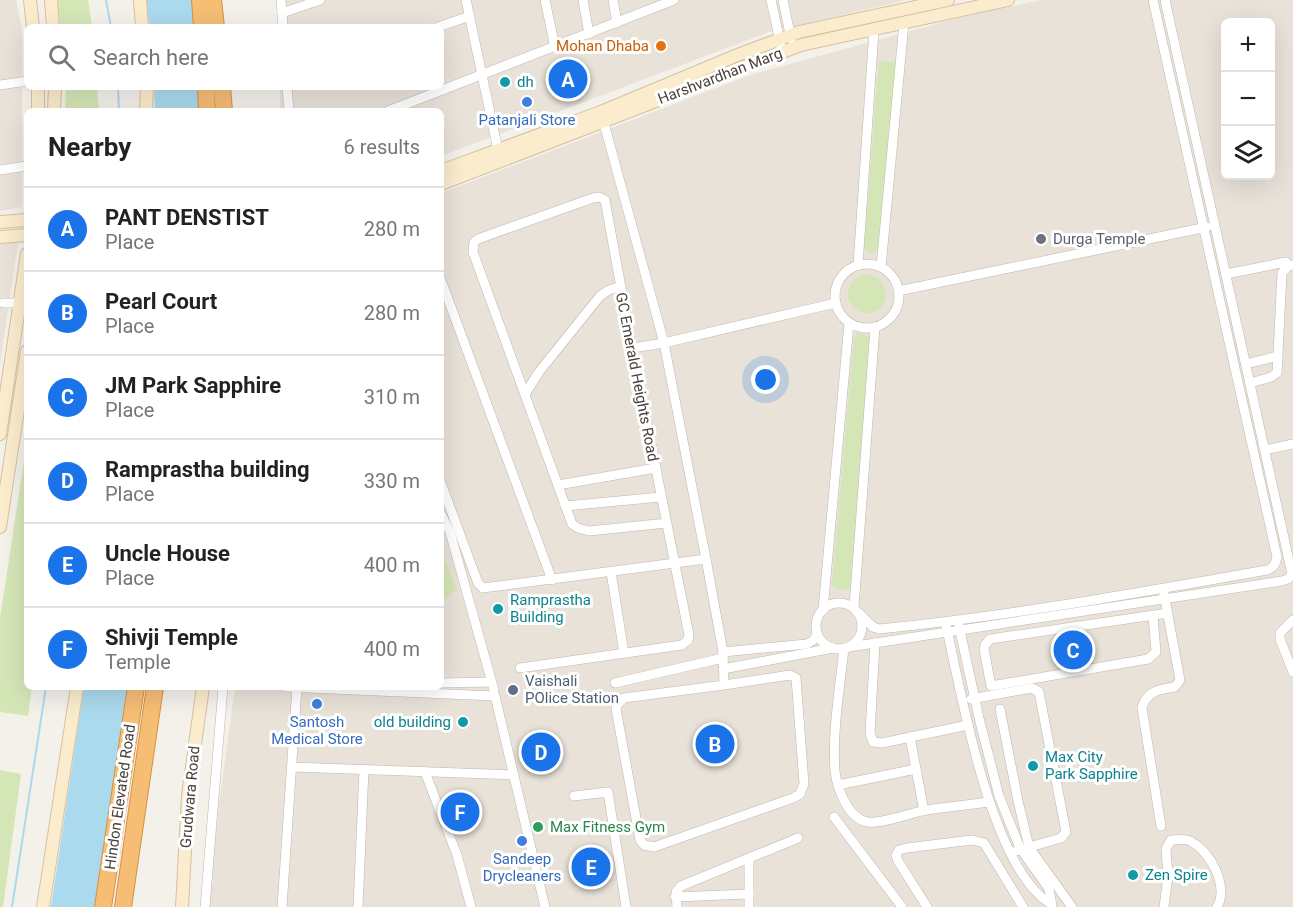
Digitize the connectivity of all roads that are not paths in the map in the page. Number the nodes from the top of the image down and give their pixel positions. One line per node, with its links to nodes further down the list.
1 (30, 0): 25 (street)
2 (51, 0): 26 (street)
3 (140, 0): 27 (street)
4 (200, 0): 28 (highway)
5 (213, 0): 29 (highway)
6 (281, 0): 20 (street)
7 (320, 0): 20 (street)
8 (466, 0): 22 (street)
9 (545, 0): 35 (street)
10 (583, 0): 33 (street)
11 (613, 0): 23 (street)
12 (675, 0): 23 (street)
13 (771, 0): 34 (street)
14 (783, 0): 34 (street)
15 (948, 0): 19 (street, Harshvardhan Marg)
16 (1008, 0): 24 (street, Harshvardhan Marg)
17 (1153, 0): 61 (street)
18 (1165, 0): 60 (street)
19 (905, 9): 21 (street, Harshvardhan Marg); 24 (street)
20 (282, 13): 30 (street)
21 (875, 15): 32 (street); 34 (street, Harshvardhan Marg)
22 (470, 16): 31 (street); 36 (street)
23 (617, 22): 33 (street)
24 (904, 23): 32 (street, Harshvardhan Marg); 66 (street)
25 (33, 24)
26 (53, 24)
27 (142, 24)
28 (202, 24)
29 (216, 24)
30 (283, 24)
31 (444, 25)
32 (874, 30): 34 (street, Harshvardhan Marg); 65 (street)
33 (589, 34): 35 (street)
34 (786, 44): 52 (street, Harshvardhan Marg)
35 (555, 47): 36 (street)
36 (482, 76): 51 (street); 53 (street)
37 (24, 81): 38 (street)
38 (0, 85)
39 (38, 90): 45 (street)
40 (55, 90): 46 (street)
41 (147, 90): 47 (street)
42 (206, 90): 48 (highway)
43 (222, 90): 49 (highway)
44 (287, 90): 50 (street)
45 (38, 108)
46 (54, 108)
47 (146, 108)
48 (207, 108)
49 (224, 108)
50 (289, 108)
51 (396, 108)
52 (602, 117): 53 (street, Harshvardhan Marg); 57 (street, Harshvardhan Marg); 77 (street)
53 (498, 150): 56 (street, Harshvardhan Marg)
54 (24, 166): 55 (street)
55 (0, 170)
56 (444, 170)
57 (444, 183)
58 (24, 220): 59 (street)
59 (0, 222)
60 (1215, 225): 61 (street); 67 (street)
61 (1204, 228): 71 (street); 88 (street)
62 (24, 235): 63 (street)
63 (0, 237)
64 (1289, 264): 67 (street); 79 (street)
65 (858, 265): 66 (street); 74 (street)
66 (881, 267): 71 (street)
67 (1226, 274): 80 (street)
68 (24, 275): 73 (street)
69 (621, 286): 78 (street, GC Emerald Heights Road); 83 (street, GC Emerald Heights Road); 83 (street)
70 (444, 290): 100 (street)
71 (898, 291): 76 (street)
72 (3, 303): 73 (street)
73 (20, 303): 84 (street)
74 (836, 303): 75 (street); 77 (street)
75 (849, 323): 76 (street); 102 (street)
76 (875, 327): 103 (street)
77 (664, 343): 78 (street); 97 (street)
78 (632, 348): 89 (street, GC Emerald Heights Road)
79 (1278, 356): 80 (street); 82 (street)
80 (1246, 364): 82 (street)
81 (24, 371): 96 (street)
82 (1250, 383): 86 (street)
83 (525, 394): 90 (street)
84 (1, 426)
85 (1293, 444): 86 (street)
86 (1265, 450): 87 (street)
87 (1268, 464): 88 (street); 101 (street)
88 (1257, 467): 101 (street)
89 (656, 468): 90 (street); 92 (street, GC Emerald Heights Road)
90 (558, 485): 93 (street)
91 (444, 491): 100 (street)
92 (661, 497): 93 (street); 95 (street, GC Emerald Heights Road)
93 (565, 506): 95 (street)
94 (444, 520): 118 (street)
95 (667, 523): 98 (street, GC Emerald Heights Road)
96 (0, 527)
97 (706, 559): 98 (street); 113 (street)
98 (674, 563): 99 (street); 112 (street, GC Emerald Heights Road)
99 (611, 572): 100 (street); 112 (street)
100 (552, 580)
101 (1164, 594): 104 (street); 107 (street)
102 (823, 610): 103 (street); 109 (street)
103 (856, 610): 108 (street); 111 (street)
104 (1168, 614): 105 (street); 142 (street)
105 (1153, 616): 105 (street)
106 (1293, 620): 116 (street)
107 (959, 625): 108 (street); 127 (street)
108 (946, 627): 110 (street); 128 (street)
109 (817, 632): 111 (street); 113 (street)
110 (875, 643): 111 (street); 131 (street)
111 (842, 648): 115 (street); 137 (street)
112 (624, 653): 114 (street, GC Emerald Heights Road)
113 (723, 655): 115 (street); 117 (street)
114 (520, 668)
115 (723, 669): 119 (street)
116 (1293, 672)
117 (615, 682)
118 (444, 683)
119 (724, 685): 119 (street)
120 (77, 690): 150 (street)
121 (136, 690): 151 (highway, Hindon Elevated Road)
122 (155, 690): 152 (highway, Hindon Elevated Road)
123 (203, 690): 153 (street, Grudwara Road)
124 (223, 690): 154 (street)
125 (297, 690): 132 (street)
126 (363, 690): 136 (street)
127 (975, 698): 128 (street); 144 (street); 144 (street)
128 (963, 701): 130 (street)
129 (1000, 709): 144 (street)
130 (968, 725): 131 (street); 139 (street)
131 (910, 737): 133 (street)
132 (292, 767): 134 (street); 155 (street)
133 (916, 769): 137 (street); 140 (street)
134 (364, 770): 135 (street); 156 (street)
135 (425, 772): 136 (street); 157 (street)
136 (514, 775): 158 (street)
137 (838, 785): 140 (street)
138 (574, 796): 159 (street)
139 (989, 802): 140 (street); 145 (street)
140 (924, 811)
141 (834, 817): 161 (street)
142 (1161, 826)
143 (798, 838): 146 (street)
144 (1025, 848): 145 (street); 149 (street); 164 (street)
145 (1011, 853): 149 (street)
146 (749, 858): 147 (street); 148 (street)
147 (749, 894): 148 (street); 160 (street)
148 (676, 902)
149 (1049, 906)
150 (43, 907)
151 (103, 907)
152 (123, 907)
153 (182, 907)
154 (205, 907)
155 (282, 907)
156 (358, 907)
157 (471, 907)
158 (545, 907)
159 (626, 907)
160 (749, 907)
161 (902, 907)
162 (927, 907): 163 (street)
163 (1023, 907)
164 (1072, 907)
165 (1164, 907): 166 (street)
166 (1217, 907)

